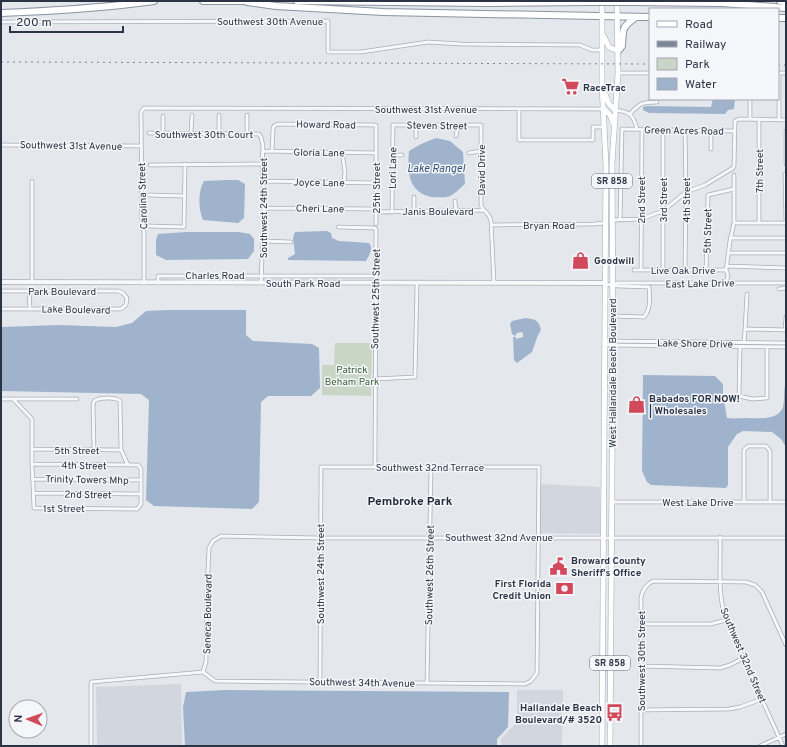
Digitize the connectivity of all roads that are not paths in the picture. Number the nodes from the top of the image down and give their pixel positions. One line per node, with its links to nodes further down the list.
1 (154, 1): 13 (highway)
2 (203, 1): 8 (highway)
3 (273, 1): 8 (highway)
4 (297, 1): 9 (highway)
5 (602, 1): 14 (main road, West Hallandale Beach Boulevard / SR 858)
6 (617, 1): 15 (main road, West Hallandale Beach Boulevard / SR 858)
7 (780, 1): 11 (highway)
8 (247, 2): 14 (highway)
9 (485, 2): 10 (highway)
10 (590, 2): 12 (highway, bridge)
11 (786, 2)
12 (786, 8)
13 (1, 13)
14 (602, 16): 15 (highway); 19 (main road, West Hallandale Beach Boulevard / SR 858)
15 (617, 17): 16 (highway); 21 (main road, West Hallandale Beach Boulevard / SR 858)
16 (636, 17): 17 (highway); 21 (highway)
17 (649, 17)
18 (1, 22): 20 (street, Southwest 30th Avenue)
19 (602, 34): 20 (main road, West Hallandale Beach Boulevard / SR 858); 21 (main road)
20 (602, 50): 26 (main road, West Hallandale Beach Boulevard / SR 858)
21 (618, 51): 22 (main road, West Hallandale Beach Boulevard / SR 858)
22 (618, 73): 23 (street); 32 (main road, West Hallandale Beach Boulevard / SR 858)
23 (649, 73)
24 (779, 73): 25 (street); 40 (street)
25 (786, 73)
26 (602, 85): 31 (main road, West Hallandale Beach Boulevard / SR 858); 32 (main road)
27 (750, 100): 38 (street)
28 (657, 102): 34 (street)
29 (142, 109): 30 (street, Southwest 31st Avenue); 64 (street, Carolina Street)
30 (519, 109): 31 (street, Southwest 31st Avenue); 46 (street)
31 (604, 109): 46 (main road, West Hallandale Beach Boulevard / SR 858); 50 (main road)
32 (615, 110): 34 (street); 50 (main road, West Hallandale Beach Boulevard / SR 858)
33 (247, 114): 59 (street)
34 (630, 114): 47 (street)
35 (192, 115): 57 (street)
36 (220, 115): 58 (street)
37 (163, 116): 56 (street)
38 (750, 119): 39 (street, Green Acres Road); 53 (street, Green Acres Road)
39 (759, 119): 40 (street, Green Acres Road); 103 (street, 7th Street)
40 (779, 120): 41 (street, Green Acres Road)
41 (786, 120)
42 (393, 125): 43 (street, Steven Street); 72 (street, Lori Lane)
43 (416, 125): 44 (street, Steven Street); 62 (street)
44 (458, 125): 45 (street, Steven Street); 61 (street)
45 (480, 126): 68 (street, David Drive)
46 (605, 127): 90 (main road, West Hallandale Beach Boulevard / SR 858)
47 (637, 129): 48 (street, Green Acres Road); 100 (street, Green Acres Road)
48 (642, 129): 49 (street, Green Acres Road); 98 (street, 2nd Street)
49 (662, 129): 51 (street, Green Acres Road); 95 (street, 3rd Street)
50 (614, 130): 99 (main road, West Hallandale Beach Boulevard / SR 858)
51 (685, 130): 52 (street, Green Acres Road); 85 (street, 4th Street)
52 (711, 130): 53 (street, Green Acres Road); 65 (street)
53 (734, 131): 85 (street)
54 (786, 131): 76 (street)
55 (149, 133): 56 (street, Southwest 30th Court)
56 (163, 133): 57 (street, Southwest 30th Court)
57 (191, 133): 58 (street, Southwest 30th Court)
58 (219, 134): 59 (street, Southwest 30th Court)
59 (247, 134): 60 (street, Southwest 30th Court)
60 (259, 134): 66 (street, Southwest 24th Street)
61 (456, 136)
62 (416, 137)
63 (1, 145): 64 (street, Southwest 31st Avenue)
64 (141, 146): 126 (street, Carolina Street)
65 (711, 148)
66 (263, 151): 67 (street, Gloria Lane); 75 (street, Southwest 24th Street)
67 (272, 151): 69 (street, Gloria Lane); 70 (street, Howard Road)
68 (481, 151): 71 (street); 92 (street, David Drive)
69 (342, 152): 70 (street, Gloria Lane); 82 (street)
70 (376, 153): 83 (street, 25th Street)
71 (469, 153)
72 (392, 155): 73 (street); 96 (street, Lori Lane)
73 (402, 156)
74 (185, 164): 75 (street); 77 (street); 87 (street)
75 (262, 164): 81 (street, Southwest 24th Street)
76 (786, 164)
77 (150, 165)
78 (785, 174): 104 (street)
79 (734, 175): 84 (street, Live Oak Drive)
80 (32, 181): 125 (street)
81 (263, 181): 82 (street, Joyce Lane); 91 (street, Southwest 24th Street)
82 (344, 182): 83 (street, Joyce Lane)
83 (375, 183): 93 (street, 25th Street)
84 (734, 189): 102 (street, Live Oak Drive); 121 (street, 5th Street)
85 (686, 192): 95 (street); 120 (street, 4th Street)
86 (149, 195): 87 (street)
87 (184, 196): 106 (street)
88 (414, 196): 94 (street)
89 (455, 201): 97 (street)
90 (605, 203): 99 (main road); 101 (main road, West Hallandale Beach Boulevard / SR 858)
91 (264, 208): 93 (street, Cheri Lane); 111 (street, Southwest 24th Street)
92 (484, 210): 97 (street, Janis Boulevard); 105 (street, David Drive)
93 (377, 211): 96 (street, Cheri Lane); 107 (street, 25th Street)
94 (414, 211): 96 (street, Janis Boulevard); 97 (street, Janis Boulevard)
95 (663, 211): 98 (street); 119 (street, 3rd Street)
96 (392, 212)
97 (456, 212)
98 (641, 219): 100 (street); 118 (street, 2nd Street)
99 (612, 220): 100 (street); 135 (main road, West Hallandale Beach Boulevard / SR 858)
100 (620, 220)
101 (605, 223): 105 (street, Bryan Road); 132 (main road, West Hallandale Beach Boulevard / SR 858)
102 (734, 223): 103 (street); 110 (street, Live Oak Drive)
103 (759, 223): 104 (street)
104 (786, 223)
105 (492, 225): 131 (street, David Drive)
106 (148, 226)
107 (376, 226): 108 (street); 123 (street, Southwest 25th Street)
108 (338, 227)
109 (786, 238): 110 (street)
110 (730, 240): 113 (street, Live Oak Drive)
111 (263, 242): 112 (street); 122 (street, Southwest 24th Street)
112 (291, 242)
113 (728, 253): 114 (street); 115 (street, Live Oak Drive)
114 (786, 253)
115 (726, 268): 116 (street); 121 (street, Live Oak Drive); 133 (street)
116 (786, 268)
117 (634, 270): 118 (street, Live Oak Drive)
118 (641, 270): 119 (street, Live Oak Drive)
119 (663, 270): 120 (street, Live Oak Drive)
120 (685, 271): 121 (street, Live Oak Drive)
121 (706, 271)
122 (262, 275): 123 (street, Charles Road); 127 (street, Charles Road); 128 (street, Southwest 24th Street)
123 (376, 276): 129 (street, Southwest 25th Street)
124 (1, 282): 125 (street, South Park Road)
125 (32, 282): 126 (street, South Park Road)
126 (144, 283): 127 (street, South Park Road)
127 (158, 283): 128 (street, South Park Road)
128 (261, 283): 129 (street, South Park Road)
129 (376, 283): 130 (street, South Park Road); 159 (street, Southwest 25th Street)
130 (417, 283): 131 (street, South Park Road); 159 (street)
131 (494, 283): 132 (street, South Park Road)
132 (605, 283): 135 (street); 148 (main road, West Hallandale Beach Boulevard / SR 858)
133 (726, 283): 134 (street, East Lake Drive); 135 (street, East Lake Drive)
134 (786, 283)
135 (614, 285): 144 (main road, West Hallandale Beach Boulevard / SR 858); 144 (street)
136 (786, 288): 137 (street)
137 (779, 289)
138 (29, 290): 139 (street, Park Boulevard); 141 (street, Lake Boulevard); 143 (street, Park Boulevard)
139 (1, 291)
140 (747, 294): 146 (street)
141 (30, 308): 142 (street, Lake Boulevard); 143 (street, Lake Boulevard)
142 (1, 309)
143 (122, 309)
144 (612, 316): 153 (main road, West Hallandale Beach Boulevard / SR 858)
145 (786, 317): 147 (street)
146 (745, 330): 147 (street); 150 (street)
147 (786, 330)
148 (605, 343): 153 (street, Lake Shore Drive); 158 (main road, West Hallandale Beach Boulevard / SR 858)
149 (740, 343): 150 (street, Lake Shore Drive); 154 (street, Lake Shore Drive); 155 (street)
150 (744, 343): 151 (street, Lake Shore Drive)
151 (768, 343): 152 (street, Lake Shore Drive); 156 (street)
152 (786, 343)
153 (613, 344): 154 (street, Lake Shore Drive); 163 (main road, West Hallandale Beach Boulevard / SR 858)
154 (640, 344): 155 (street, Lake Shore Drive)
155 (740, 347): 156 (street, Lake Shore Drive); 156 (street)
156 (767, 347): 157 (street, Lake Shore Drive)
157 (786, 347)
158 (605, 376): 163 (main road); 164 (main road, West Hallandale Beach Boulevard / SR 858)
159 (374, 378): 173 (street, Southwest 25th Street)
160 (1, 399): 161 (street)
161 (13, 399): 162 (street); 165 (street, 1st Street)
162 (77, 399)
163 (612, 420): 169 (main road, West Hallandale Beach Boulevard / SR 858)
164 (604, 421): 169 (main road); 185 (main road, West Hallandale Beach Boulevard / SR 858)
165 (33, 450): 166 (street, 5th Street); 168 (street, 1st Street)
166 (94, 450): 167 (street, 5th Street); 167 (street)
167 (121, 450): 170 (street)
168 (32, 464): 170 (street, 4th Street); 175 (street, 1st Street)
169 (611, 464): 179 (main road, West Hallandale Beach Boulevard / SR 858)
170 (128, 465): 171 (street, 4th Street)
171 (135, 465): 176 (street, 1st Street)
172 (321, 467): 173 (street, Southwest 32nd Terrace); 188 (street, Southwest 24th Street)
173 (375, 467): 174 (street, Southwest 32nd Terrace)
174 (431, 467): 183 (street, Southwest 26th Street); 184 (street, Southwest 32nd Terrace)
175 (33, 479): 176 (street, Trinity Towers Mhp); 177 (street, 1st Street)
176 (141, 480): 178 (street, 1st Street)
177 (34, 493): 178 (street, 2nd Street); 178 (street, 1st Street)
178 (141, 494)
179 (611, 502): 180 (street, West Lake Drive); 186 (main road, West Hallandale Beach Boulevard / SR 858)
180 (744, 502): 181 (street, West Lake Drive); 181 (street)
181 (770, 502): 182 (street, West Lake Drive)
182 (786, 502)
183 (429, 537): 184 (street, Southwest 32nd Avenue); 188 (street, Southwest 32nd Avenue); 203 (street, Southwest 26th Street)
184 (538, 537): 185 (street, Southwest 32nd Avenue); 203 (street, Southwest 34th Avenue)
185 (604, 537): 186 (street, Southwest 32nd Avenue); 192 (main road, West Hallandale Beach Boulevard / SR 858)
186 (611, 537): 187 (street, Southwest 32nd Avenue); 195 (main road, West Hallandale Beach Boulevard / SR 858)
187 (720, 537): 189 (street, Southwest 32nd Avenue); 191 (street, Southwest 32nd Street)
188 (320, 538): 190 (street, Southwest 32nd Avenue); 202 (street, Southwest 24th Street)
189 (786, 538)
190 (213, 541): 200 (street, Seneca Boulevard)
191 (720, 581): 193 (street, Southwest 32nd Street); 194 (street, Southwest 30th Street); 197 (street)
192 (603, 594): 195 (main road); 196 (main road, West Hallandale Beach Boulevard / SR 858)
193 (726, 620): 194 (street); 198 (street, Southwest 32nd Street)
194 (641, 624): 199 (street, Southwest 30th Street)
195 (610, 633): 201 (main road, West Hallandale Beach Boulevard / SR 858)
196 (603, 634): 201 (main road); 209 (main road, West Hallandale Beach Boulevard / SR 858)
197 (786, 645)
198 (743, 658): 199 (street); 204 (street, Southwest 32nd Street)
199 (641, 666): 205 (street, Southwest 30th Street)
200 (203, 672): 202 (street, Southwest 34th Avenue); 208 (street)
201 (610, 676): 210 (main road, West Hallandale Beach Boulevard / SR 858)
202 (320, 682): 203 (street, Southwest 34th Avenue)
203 (427, 683)
204 (762, 699): 205 (street); 207 (street, Southwest 32nd Street)
205 (640, 710): 211 (street, Southwest 30th Street)
206 (786, 734): 207 (street)
207 (779, 737): 212 (street); 213 (street, Southwest 32nd Street)
208 (91, 746)
209 (602, 746)
210 (610, 746)
211 (641, 746)
212 (760, 746)
213 (783, 746)

